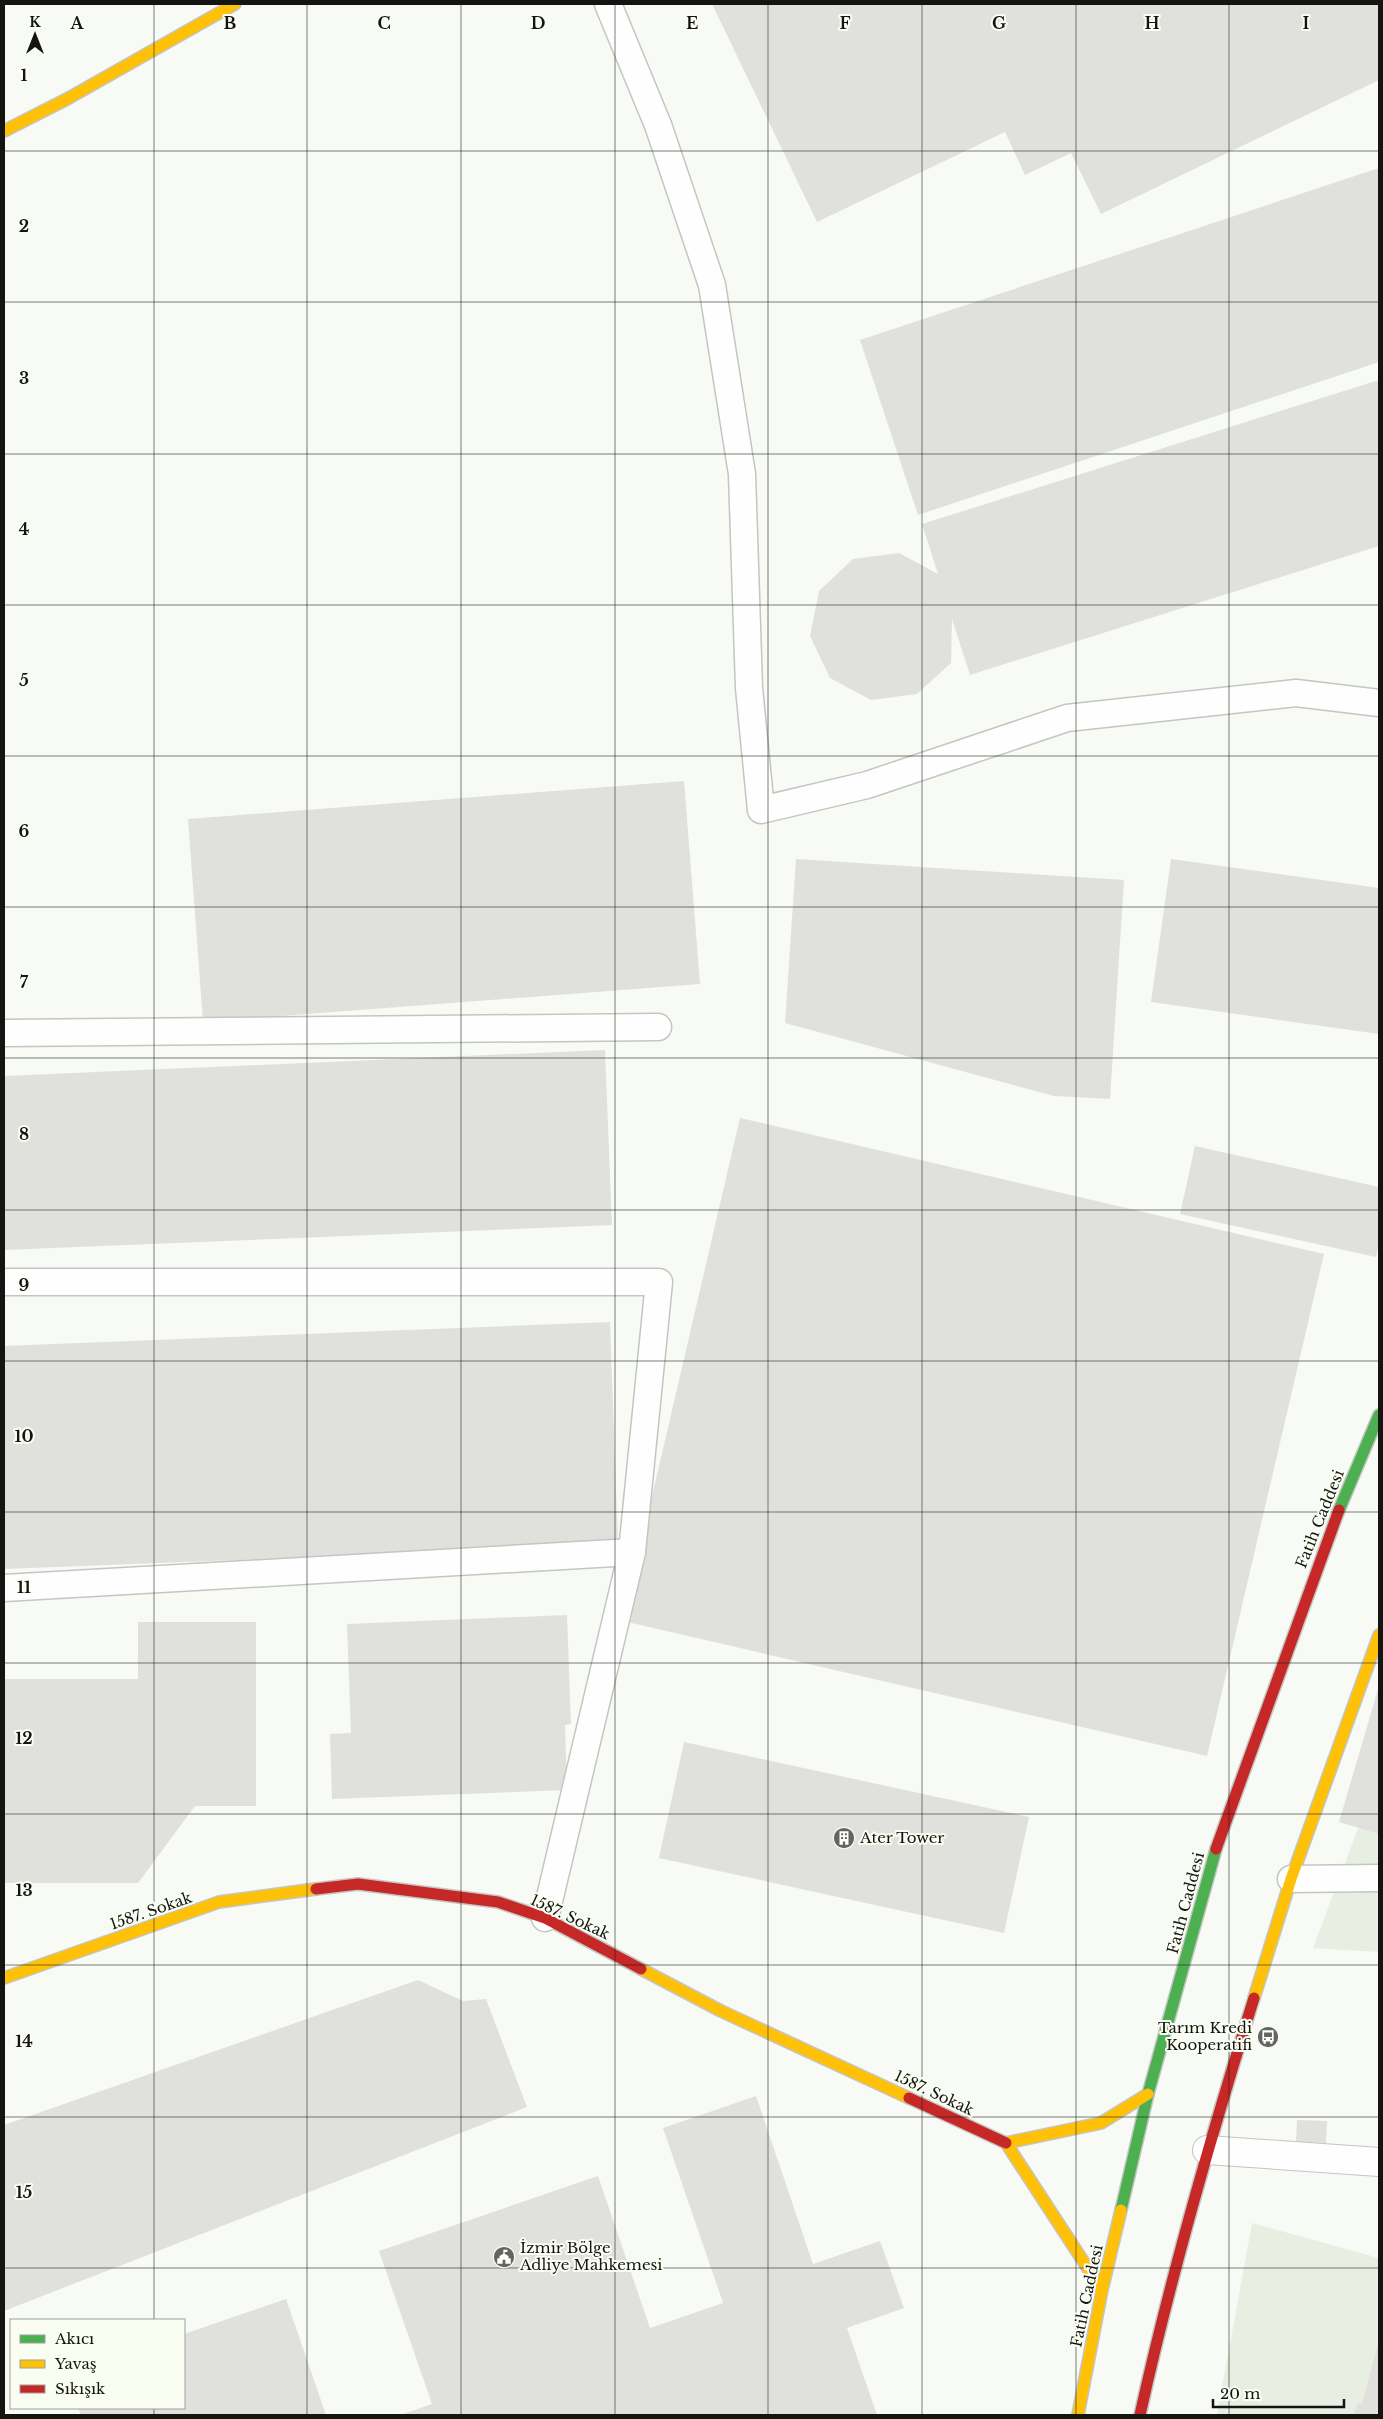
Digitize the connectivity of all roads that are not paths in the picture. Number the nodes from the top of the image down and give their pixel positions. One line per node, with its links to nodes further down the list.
1 (235, 4): 3 (main road)
2 (608, 4): 4 (lane)
3 (4, 132)
4 (1379, 703)
5 (658, 1027): 6 (lane)
6 (4, 1033)
7 (4, 1282): 9 (lane)
8 (1379, 1415): 16 (main road, Fatih Caddesi)
9 (632, 1552): 10 (lane); 14 (lane)
10 (4, 1588)
11 (1379, 1635): 13 (main road)
12 (1379, 1878): 13 (lane)
13 (1291, 1879): 18 (main road)
14 (545, 1918): 15 (main road, 1587. Sokak); 17 (main road, 1587. Sokak)
15 (4, 1978)
16 (1148, 2094): 17 (main road); 20 (main road, Fatih Caddesi)
17 (1006, 2143): 20 (main road)
18 (1207, 2150): 19 (street); 23 (main road)
19 (1379, 2162)
20 (1102, 2290): 21 (main road); 22 (main road, Fatih Caddesi)
21 (1073, 2379)
22 (1078, 2415)
23 (1140, 2415)

